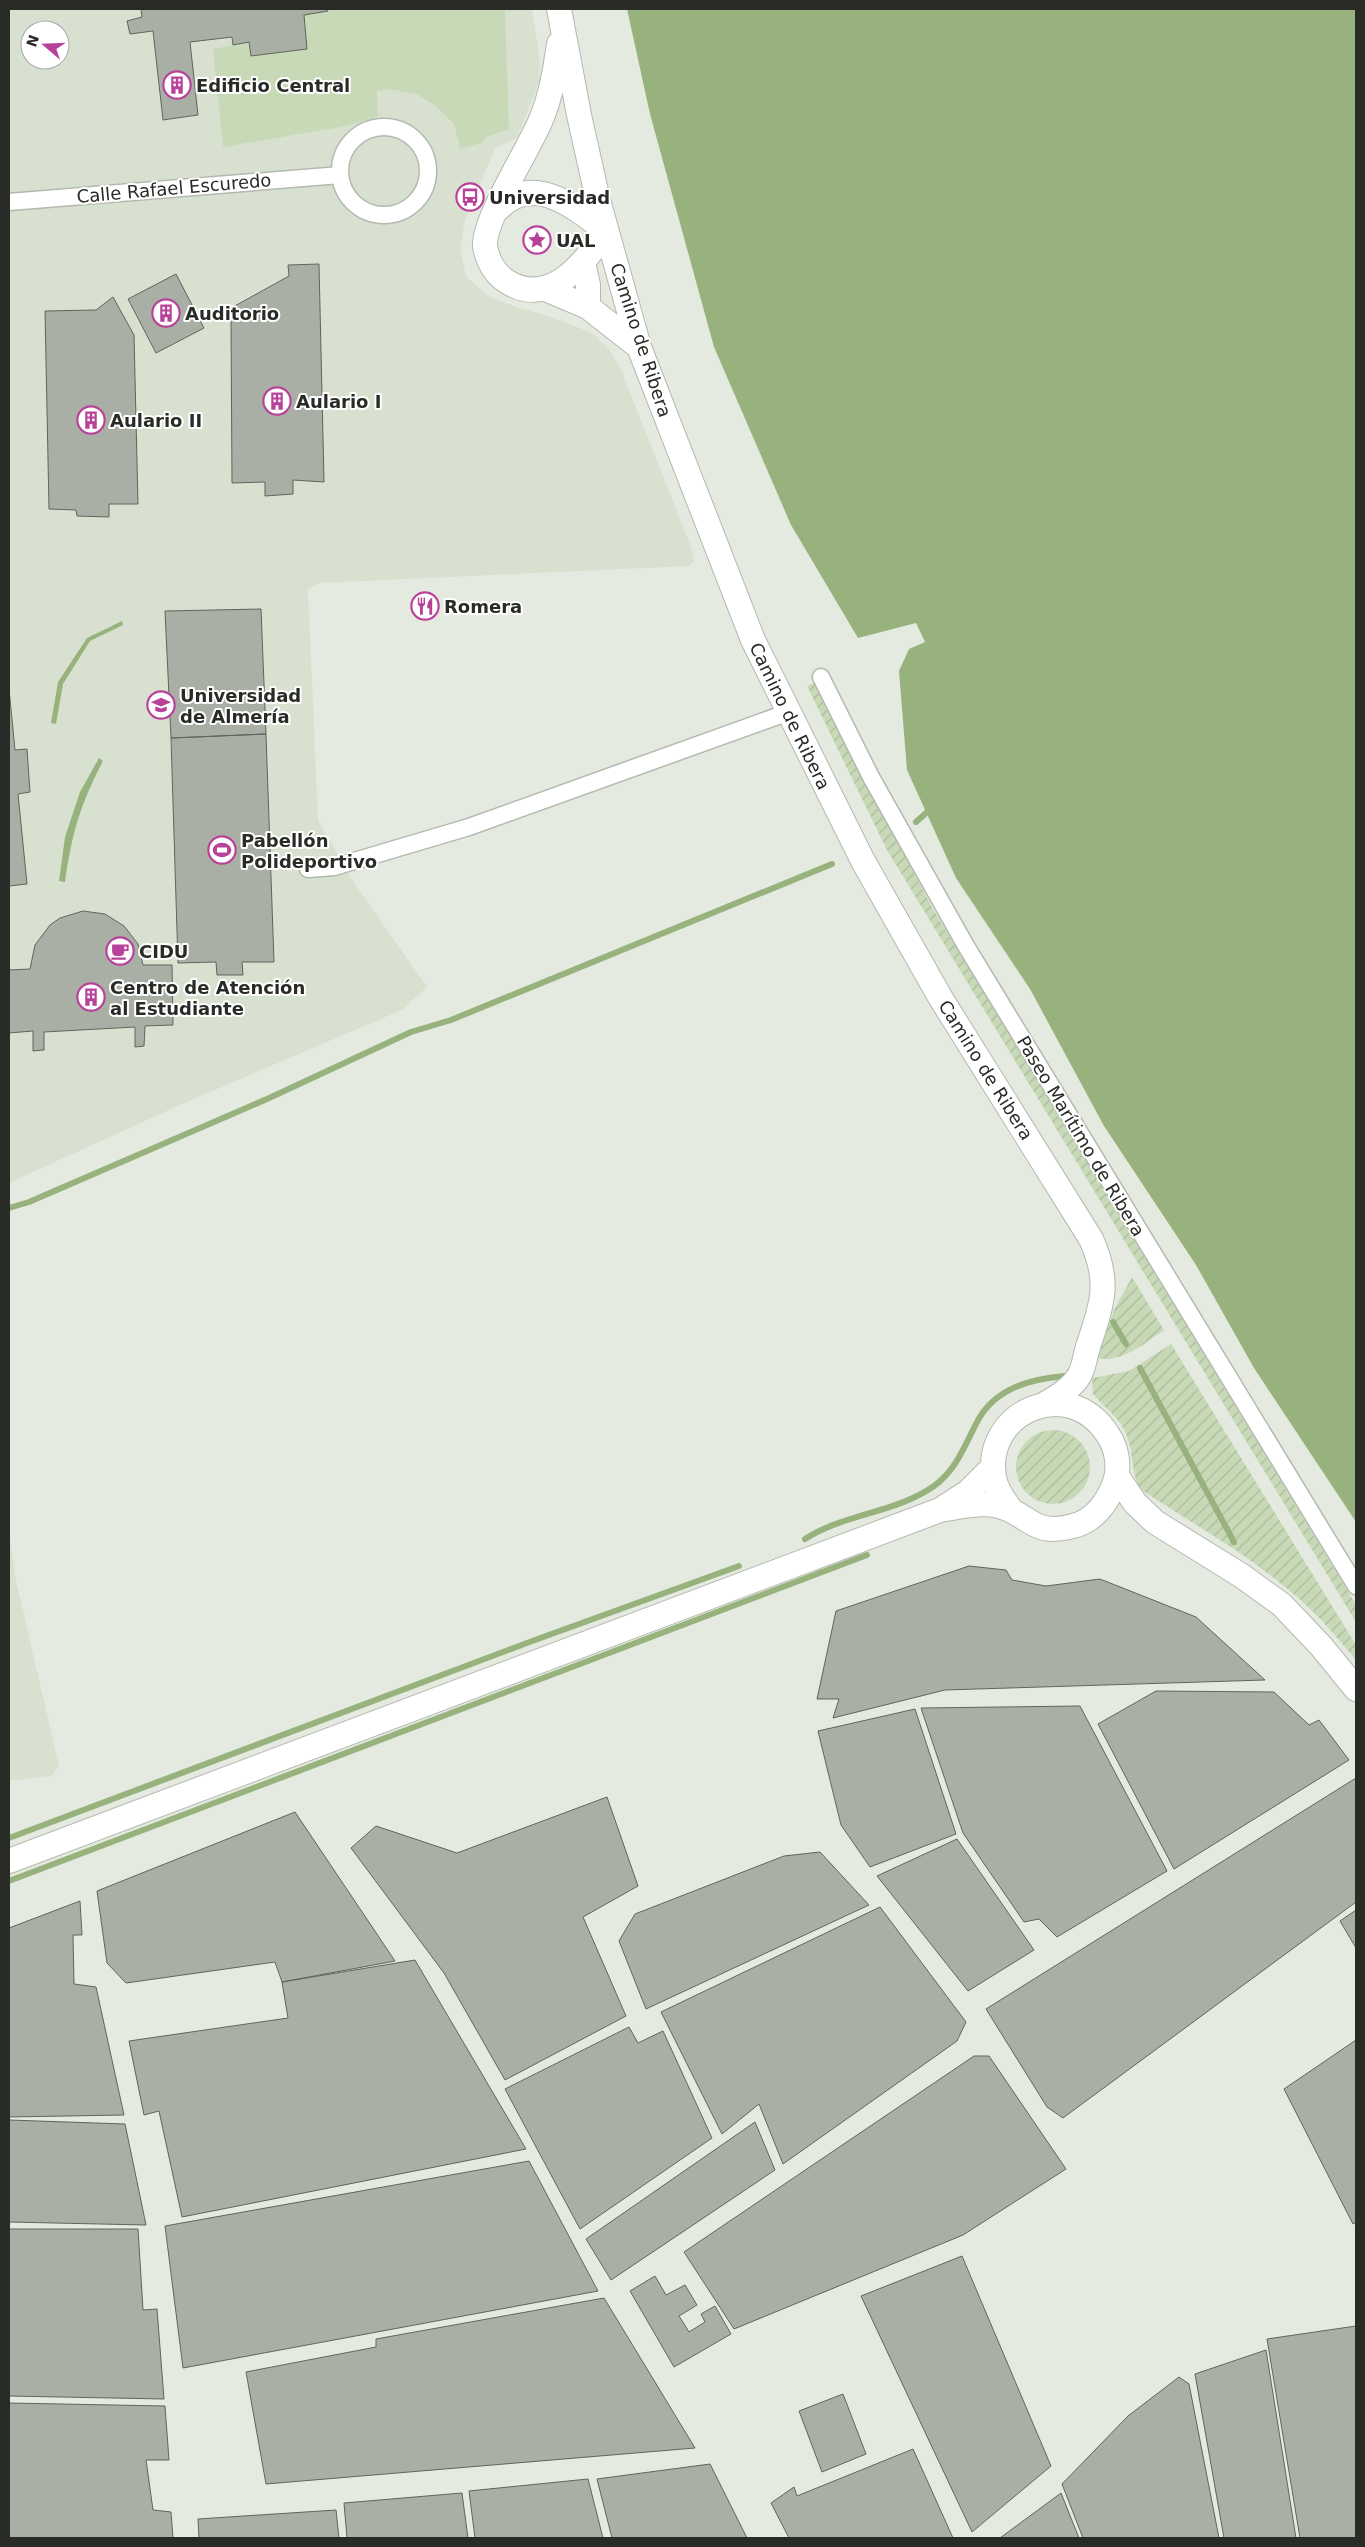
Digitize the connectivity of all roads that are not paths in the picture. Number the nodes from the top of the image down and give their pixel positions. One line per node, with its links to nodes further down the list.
1 (561, 17): 4 (main road); 5 (main road, Camino de Ribera)
2 (340, 175): 2 (street); 3 (street, Calle Rafael Escuredo)
3 (9, 202)
4 (496, 210): 5 (main road); 7 (main road)
5 (606, 231): 6 (main road); 9 (main road, Camino de Ribera)
6 (583, 263): 7 (main road); 8 (main road)
7 (543, 288): 8 (main road)
8 (588, 307): 9 (main road)
9 (639, 347): 11 (main road, Camino de Ribera)
10 (821, 677): 22 (street, Paseo Marítimo de Ribera)
11 (789, 712): 12 (street); 13 (main road, Camino de Ribera)
12 (308, 869)
13 (1080, 1372): 14 (main road, Camino de Ribera); 15 (main road)
14 (1043, 1405): 15 (main road); 16 (main road)
15 (1090, 1414): 17 (main road)
16 (993, 1467): 18 (main road); 19 (main road)
17 (1117, 1476): 20 (main road); 21 (main road)
18 (940, 1510): 19 (main road); 24 (main road)
19 (1011, 1510): 20 (main road)
20 (1097, 1512): 21 (main road)
21 (1155, 1522): 23 (main road)
22 (1356, 1586)
23 (1356, 1689)
24 (9, 1861)

